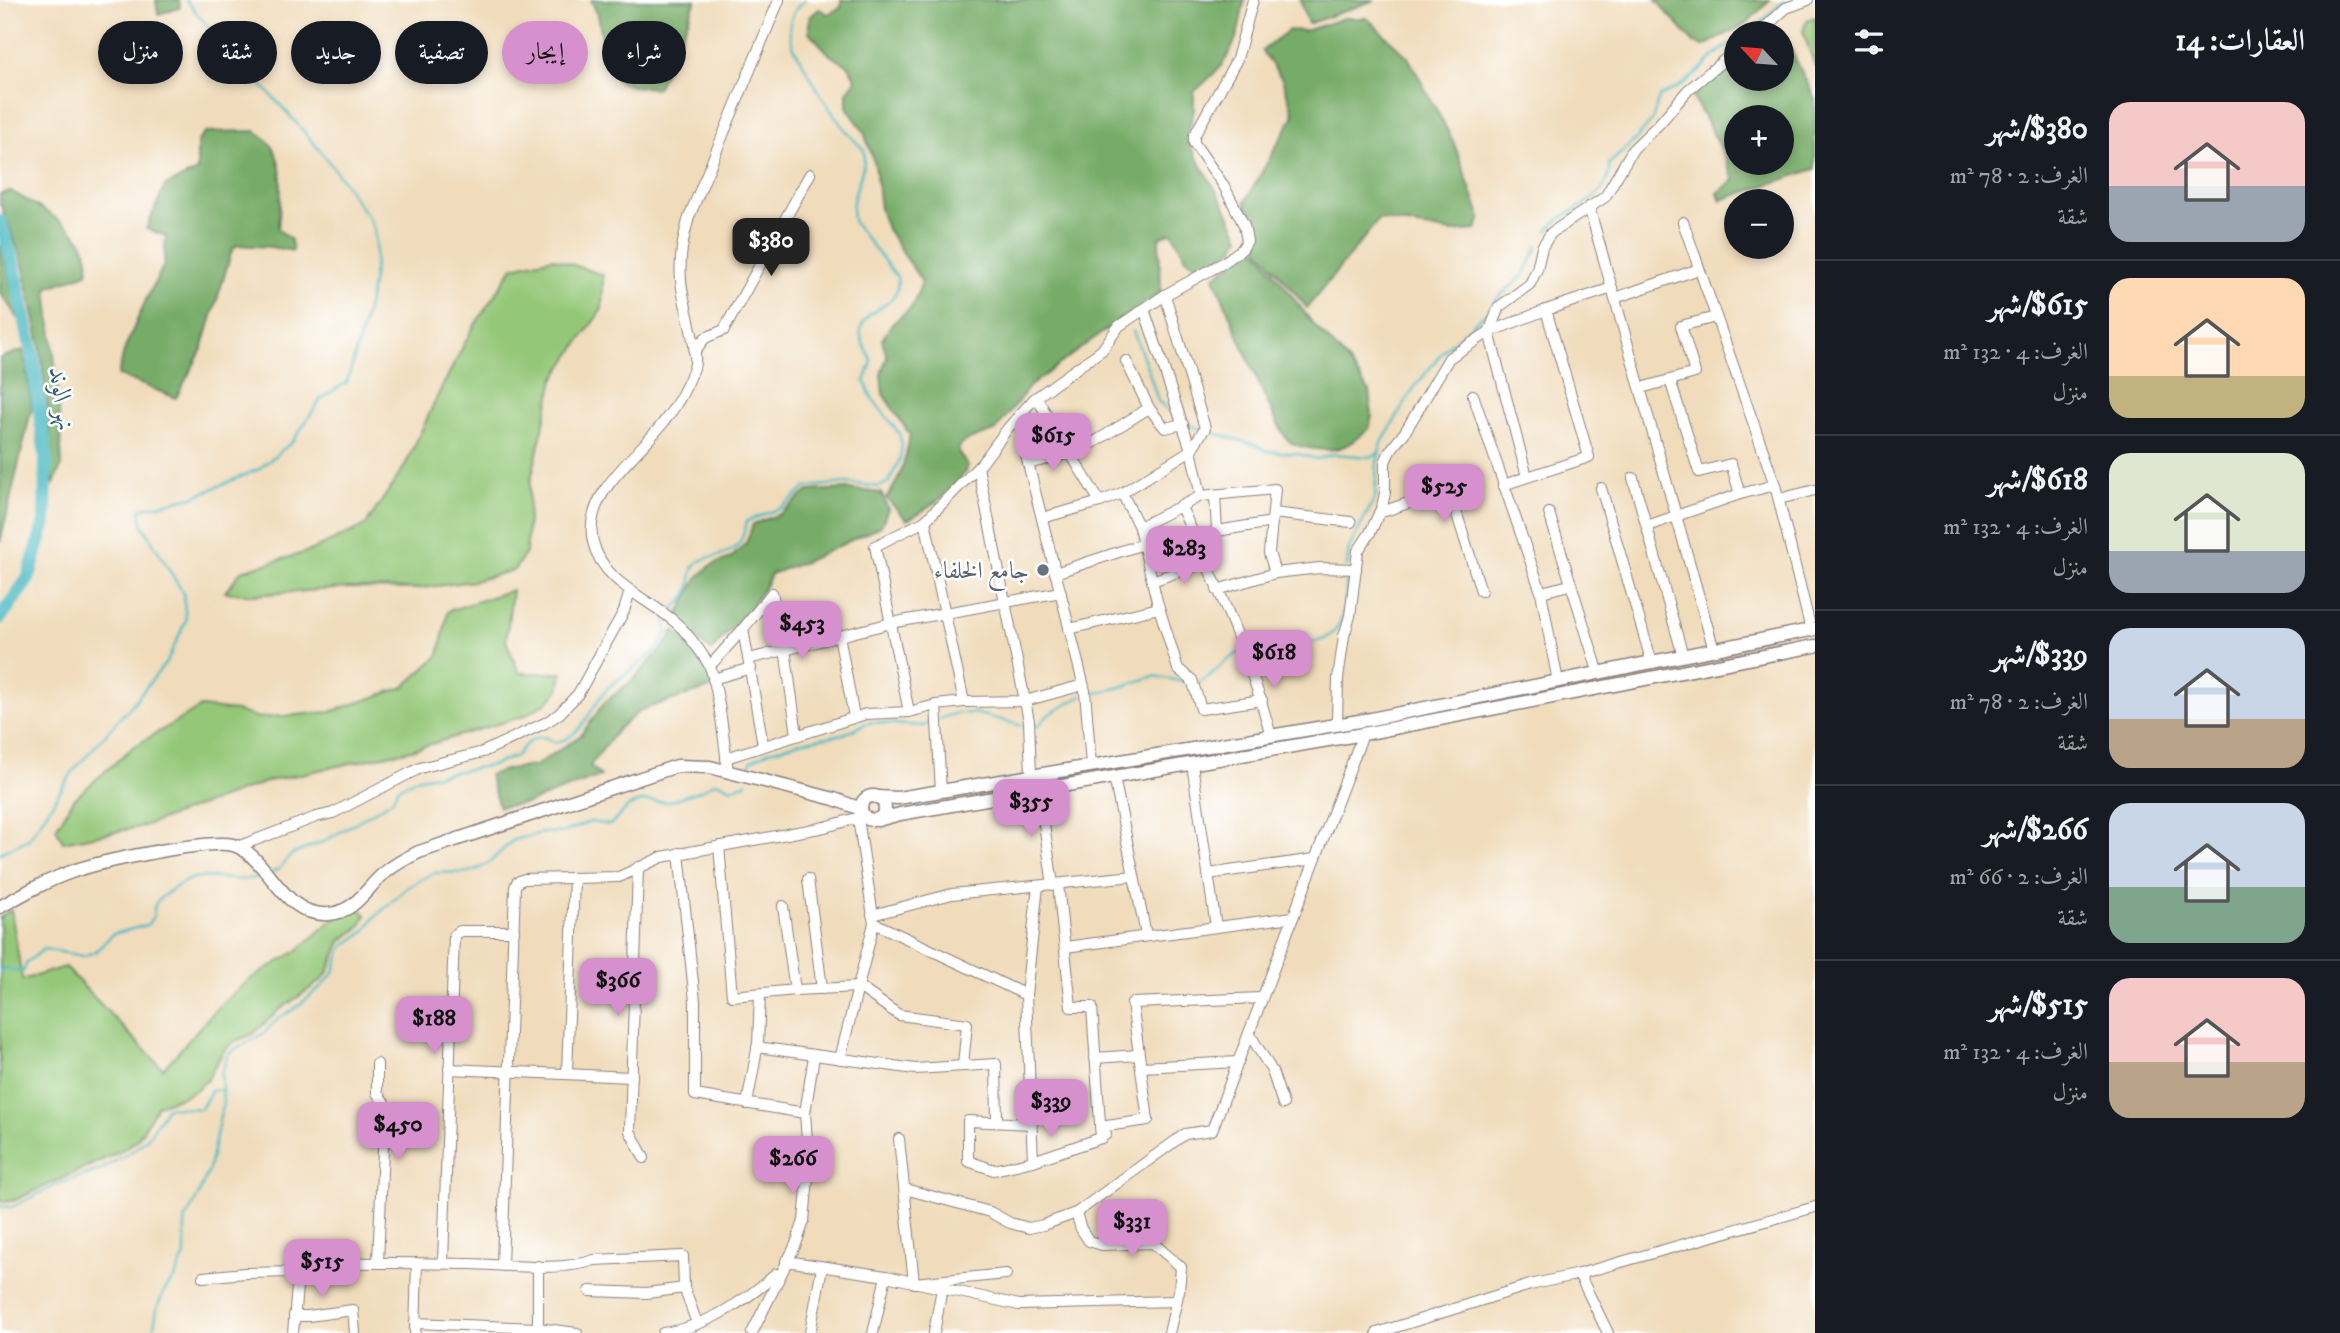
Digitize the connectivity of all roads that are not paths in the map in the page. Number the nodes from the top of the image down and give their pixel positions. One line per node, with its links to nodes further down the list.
1 (779, 0): 16 (street)
2 (1253, 0): 11 (street)
3 (1808, 0): 4 (street)
4 (1772, 21)
5 (1724, 60): 7 (street)
6 (810, 174): 16 (street)
7 (1589, 207): 10 (street); 15 (street)
8 (1683, 222): 9 (street)
9 (1699, 269): 10 (street); 14 (street)
10 (1613, 293): 13 (street); 19 (street)
11 (1165, 295): 12 (street); 25 (street)
12 (1144, 309): 21 (street); 23 (street)
13 (1546, 310): 15 (street); 29 (street)
14 (1716, 317): 18 (street); 32 (street)
15 (1489, 332): 29 (street); 42 (street)
16 (694, 352): 61 (street)
17 (1126, 361): 22 (street)
18 (1671, 380): 19 (street); 36 (street)
19 (1641, 388): 44 (street)
20 (1473, 395): 31 (street)
21 (1036, 397): 26 (street); 28 (street)
22 (1149, 408): 23 (street); 26 (street)
23 (1182, 424): 25 (street)
24 (1023, 443): 27 (street)
25 (1191, 450): 35 (street); 37 (street)
26 (1071, 454): 27 (street); 40 (street)
27 (1028, 464): 46 (street)
28 (978, 467): 47 (street); 65 (street)
29 (1527, 477): 31 (street)
30 (1633, 478): 49 (street)
31 (1503, 485): 64 (street)
32 (1775, 485): 36 (street); 39 (street)
33 (1601, 488): 77 (street)
34 (1815, 490): 39 (street)
35 (1122, 493): 40 (street); 50 (street)
36 (1740, 494): 44 (street)
37 (1201, 496): 38 (street); 41 (street)
38 (1215, 496): 45 (street); 51 (street)
39 (1779, 499): 71 (street)
40 (1100, 502): 46 (street)
41 (1181, 507): 50 (street); 52 (street)
42 (1379, 513): 55 (street); 62 (street)
43 (1549, 513): 59 (street)
44 (1678, 516): 49 (street); 75 (street)
45 (1272, 517): 48 (street); 51 (street); 57 (street)
46 (1042, 518): 56 (street)
47 (925, 522): 67 (street); 68 (street)
48 (1351, 522)
49 (1647, 526): 76 (street)
50 (1139, 527): 53 (street)
51 (1217, 531): 52 (street)
52 (1195, 539): 54 (street)
53 (1143, 544): 56 (street); 58 (street)
54 (1205, 562): 58 (street); 60 (street)
55 (1351, 569): 57 (street); 92 (street)
56 (1055, 573): 63 (street)
57 (1275, 573): 60 (street)
58 (1152, 580): 66 (street)
59 (1570, 585): 64 (street); 80 (street)
60 (1217, 590): 86 (street)
61 (631, 591): 79 (street); 114 (street)
62 (1481, 591)
63 (1061, 592): 65 (street); 70 (street)
64 (1541, 592): 82 (street)
65 (1005, 602): 67 (street); 87 (street)
66 (1159, 608): 70 (street); 86 (street)
67 (946, 613): 68 (street); 88 (street)
68 (891, 623): 72 (street); 90 (street)
69 (744, 629): 74 (street); 78 (street); 79 (street)
70 (1069, 629): 84 (street)
71 (1813, 629): 75 (main road)
72 (839, 635): 74 (street); 91 (street)
73 (1815, 646): 83 (main road)
74 (785, 649): 78 (street); 94 (street)
75 (1714, 650): 76 (main road)
76 (1683, 656): 77 (main road)
77 (1652, 663): 80 (main road)
78 (750, 664): 81 (street); 98 (street)
79 (710, 666): 81 (street)
80 (1594, 674): 82 (main road); 83 (main road)
81 (713, 679): 100 (street)
82 (1562, 681): 85 (main road); 92 (main road)
83 (1591, 691): 85 (main road)
84 (1085, 692): 87 (street); 103 (street)
85 (1567, 694): 93 (main road)
86 (1262, 700): 95 (street)
87 (1025, 701): 88 (street); 105 (street)
88 (964, 702): 89 (street)
89 (936, 705): 90 (street); 108 (street)
90 (909, 712): 91 (street)
91 (854, 717): 94 (street)
92 (1337, 724): 95 (main road)
93 (1363, 734): 99 (main road); 116 (street)
94 (797, 735): 98 (street)
95 (1271, 736): 96 (main road)
96 (1247, 740): 97 (main road); 99 (main road)
97 (1228, 743): 101 (main road); 103 (main road)
98 (763, 746): 100 (street)
99 (1249, 755): 101 (main road)
100 (726, 758): 104 (street)
101 (1231, 758): 102 (main road)
102 (1192, 764): 106 (main road); 118 (street)
103 (1091, 765): 105 (main road)
104 (732, 773): 110 (main road); 114 (main road)
105 (1031, 775): 108 (main road)
106 (1114, 777): 107 (main road); 119 (street)
107 (1040, 790): 112 (main road); 122 (street)
108 (941, 791): 109 (main road)
109 (873, 797): 110 (main road); 111 (main road); 112 (main road)
110 (834, 799): 111 (main road)
111 (861, 814): 112 (main road); 113 (street); 127 (street)
112 (877, 820)
113 (719, 846): 115 (street); 135 (street)
114 (237, 848): 125 (main road)
115 (679, 853): 117 (street); 152 (street)
116 (1315, 859): 118 (street); 126 (street)
117 (638, 867): 120 (street); 151 (street)
118 (1209, 874): 128 (street)
119 (1134, 876): 122 (street); 130 (street)
120 (574, 878): 129 (street); 150 (street)
121 (808, 879): 133 (street)
122 (1056, 884): 123 (street); 131 (street)
123 (1038, 886): 127 (street); 136 (street)
124 (783, 906): 134 (street)
125 (0, 907)
126 (1293, 917): 128 (street); 137 (street)
127 (873, 919): 132 (street); 136 (street)
128 (1216, 927): 130 (street)
129 (514, 930): 148 (street); 149 (street)
130 (1146, 936): 131 (street)
131 (1065, 947): 142 (street)
132 (859, 987): 133 (street); 143 (street); 146 (street)
133 (822, 989): 134 (street)
134 (795, 990): 135 (street)
135 (760, 994): 139 (street)
136 (1026, 995): 156 (street)
137 (1262, 998): 138 (street); 140 (street)
138 (1249, 1033): 144 (street); 153 (street)
139 (757, 1047): 141 (street); 152 (street)
140 (1139, 1055): 142 (street); 147 (street)
141 (814, 1056): 143 (street); 154 (street)
142 (1095, 1058): 158 (street)
143 (840, 1059): 146 (street)
144 (1238, 1062): 147 (street); 165 (street)
145 (377, 1064): 166 (street)
146 (964, 1065): 155 (street)
147 (1140, 1067): 157 (street)
148 (449, 1069): 149 (street); 168 (street)
149 (509, 1072): 150 (street); 169 (street)
150 (567, 1074): 151 (street)
151 (632, 1077): 161 (street)
152 (747, 1104): 154 (street)
153 (1283, 1104)
154 (805, 1113): 170 (street)
155 (997, 1122): 156 (street); 162 (street)
156 (1032, 1124): 162 (street)
157 (1116, 1124): 158 (street); 159 (street)
158 (1100, 1127): 159 (street)
159 (1101, 1138): 162 (street)
160 (899, 1139): 163 (street)
161 (644, 1158)
162 (1033, 1161)
163 (905, 1189): 165 (street); 178 (street)
164 (1815, 1207): 175 (street)
165 (1076, 1213): 182 (street)
166 (378, 1261): 167 (street); 173 (street)
167 (416, 1263): 168 (street); 185 (street)
168 (443, 1264): 169 (street)
169 (502, 1265): 171 (street)
170 (784, 1265): 172 (street); 184 (street); 191 (street)
171 (538, 1266): 179 (street); 186 (street)
172 (822, 1267): 176 (street); 192 (street)
173 (298, 1272): 177 (street); 183 (street)
174 (1006, 1274): 178 (street)
175 (1579, 1274): 196 (street); 197 (street)
176 (886, 1276): 178 (street); 193 (street)
177 (203, 1277)
178 (915, 1283): 180 (street)
179 (684, 1287): 181 (street); 184 (street)
180 (942, 1287): 182 (street); 194 (street)
181 (590, 1291)
182 (1177, 1301): 195 (street)
183 (294, 1316): 187 (street); 188 (street)
184 (697, 1323): 190 (street)
185 (415, 1328): 186 (street)
186 (538, 1330): 189 (street)
187 (293, 1333)
188 (355, 1333)
189 (577, 1333)
190 (663, 1333)
191 (752, 1333)
192 (810, 1333)
193 (873, 1333)
194 (934, 1333)
195 (1169, 1333)
196 (1377, 1333)
197 (1608, 1333)

